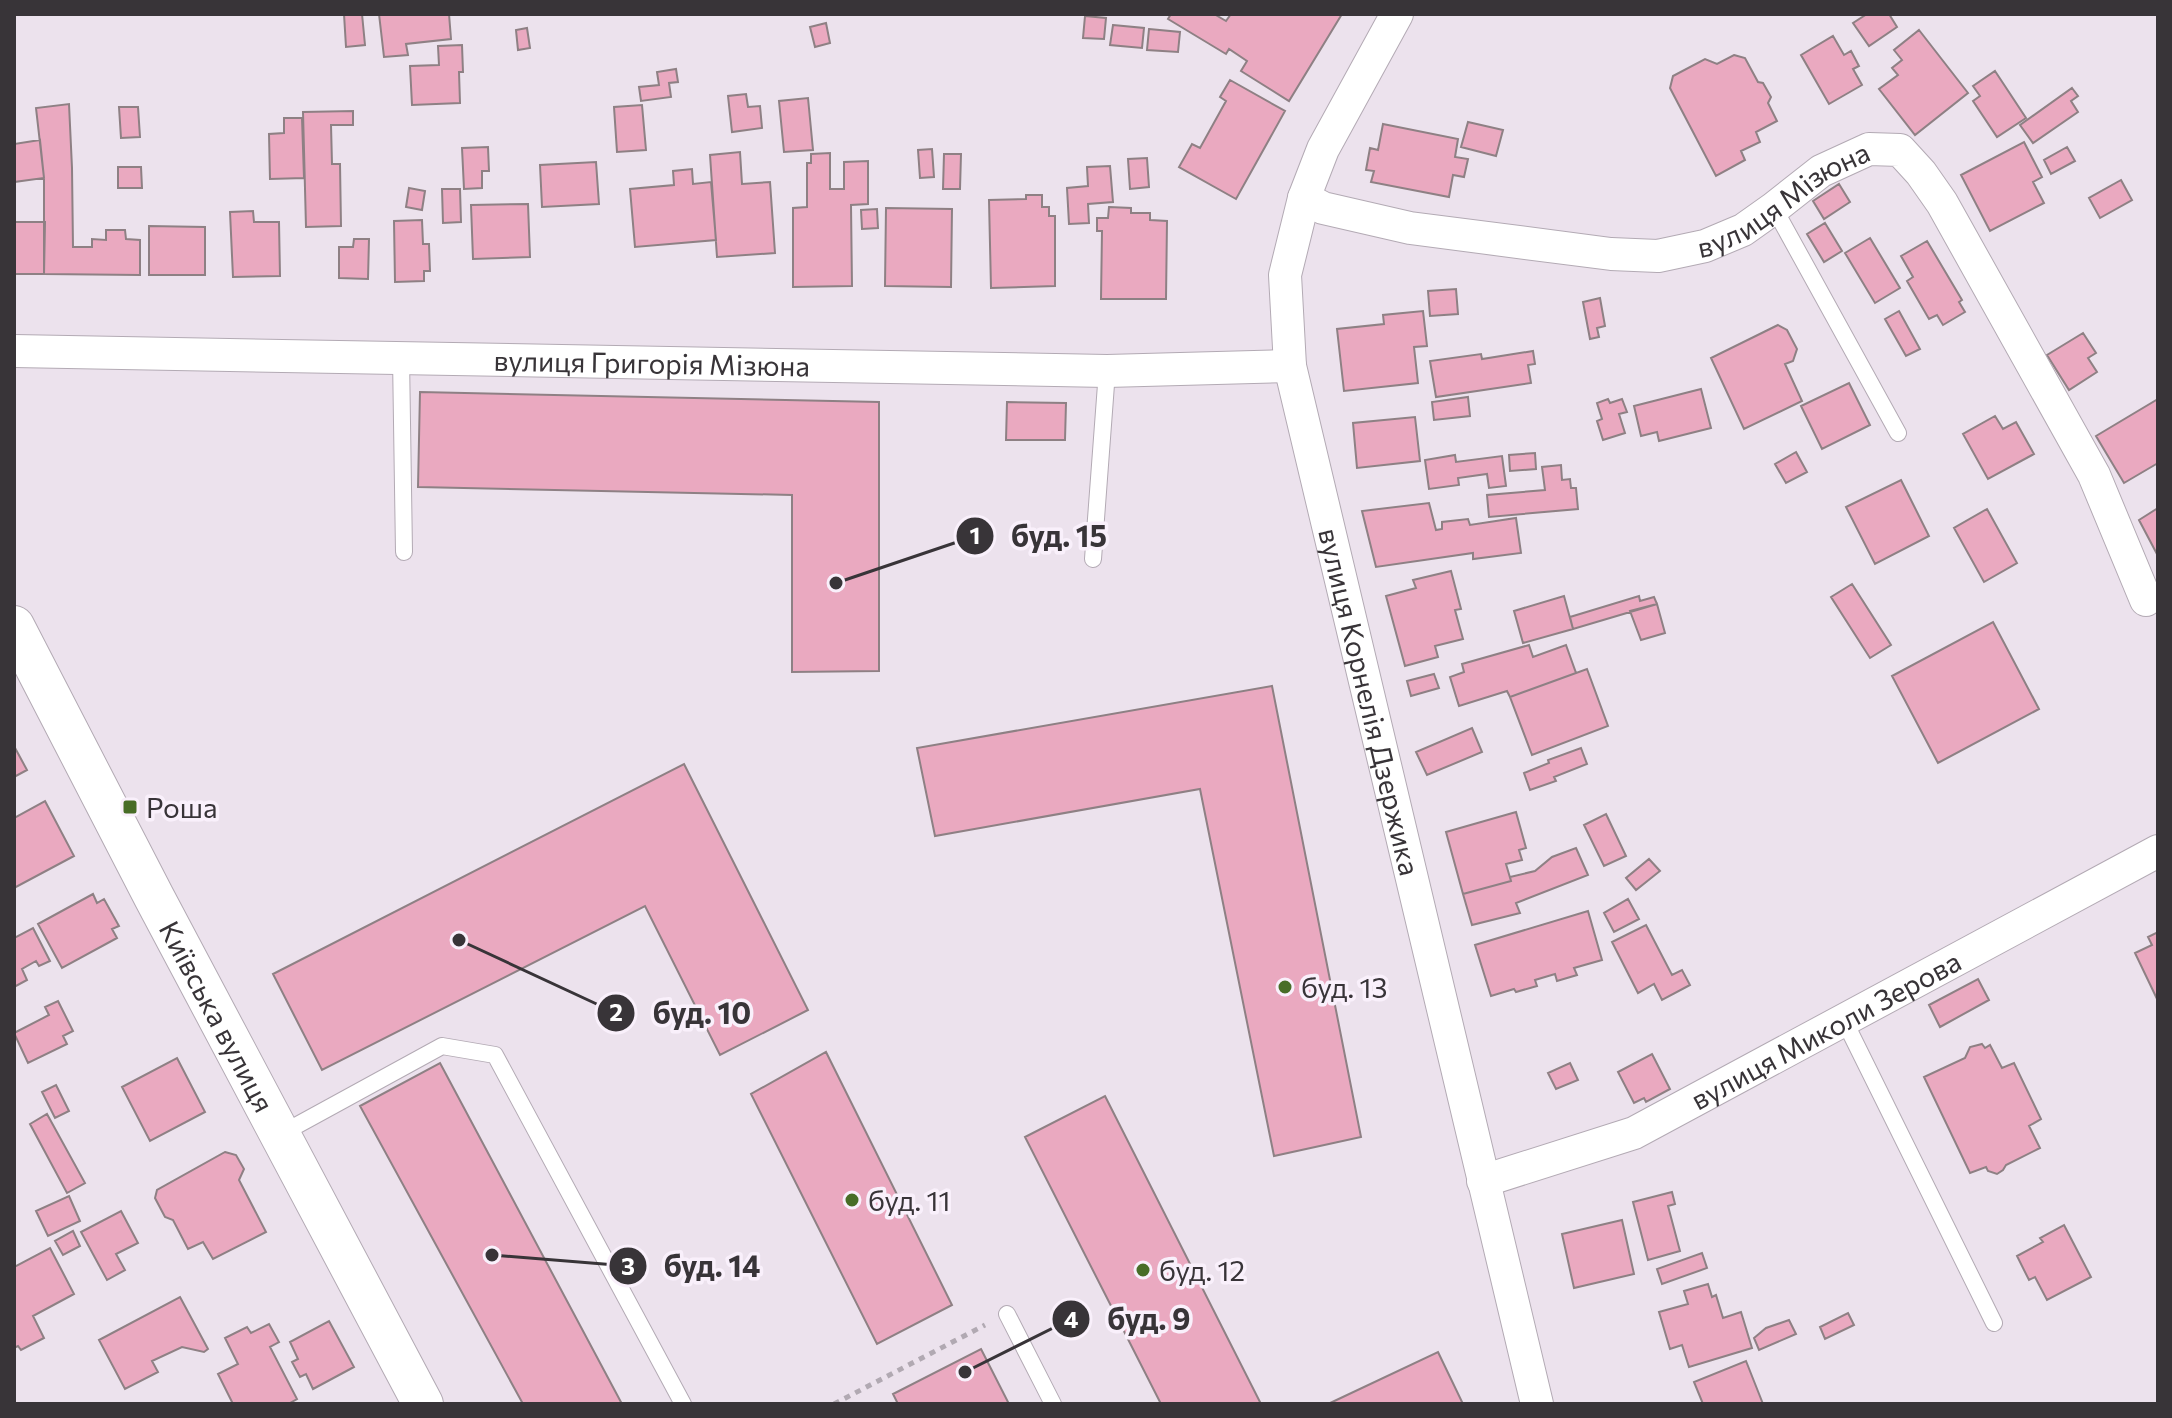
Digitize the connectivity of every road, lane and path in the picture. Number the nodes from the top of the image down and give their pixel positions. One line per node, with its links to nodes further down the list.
1 (1397, 14): 2 (street, вулиця Корнелія Дзержика)
2 (1304, 198): 3 (street, вулиця Мізюна); 6 (street, вулиця Корнелія Дзержика)
3 (1774, 208): 8 (lane); 11 (street, вулиця Мізюна)
4 (14, 351): 5 (street, вулиця Григорія Мізюна)
5 (401, 357): 7 (street, вулиця Григорія Мізюна); 9 (lane)
6 (1290, 366): 7 (street, вулиця Григорія Мізюна); 16 (street, вулиця Корнелія Дзержика)
7 (1107, 371): 10 (lane)
8 (1898, 433)
9 (404, 552)
10 (1093, 559)
11 (2146, 600)
12 (14, 626): 15 (street, Київська вулиця)
13 (2158, 851): 14 (street, вулиця Миколи Зерова)
14 (1844, 1020): 16 (street, вулиця Миколи Зерова); 18 (lane)
15 (280, 1135): 19 (street, Київська вулиця); 20 (lane)
16 (1483, 1181): 23 (street, вулиця Корнелія Дзержика)
17 (1007, 1314): 21 (path); 22 (lane)
18 (1994, 1323)
19 (423, 1404)
20 (683, 1404)
21 (834, 1404)
22 (1053, 1404)
23 (1537, 1404)

